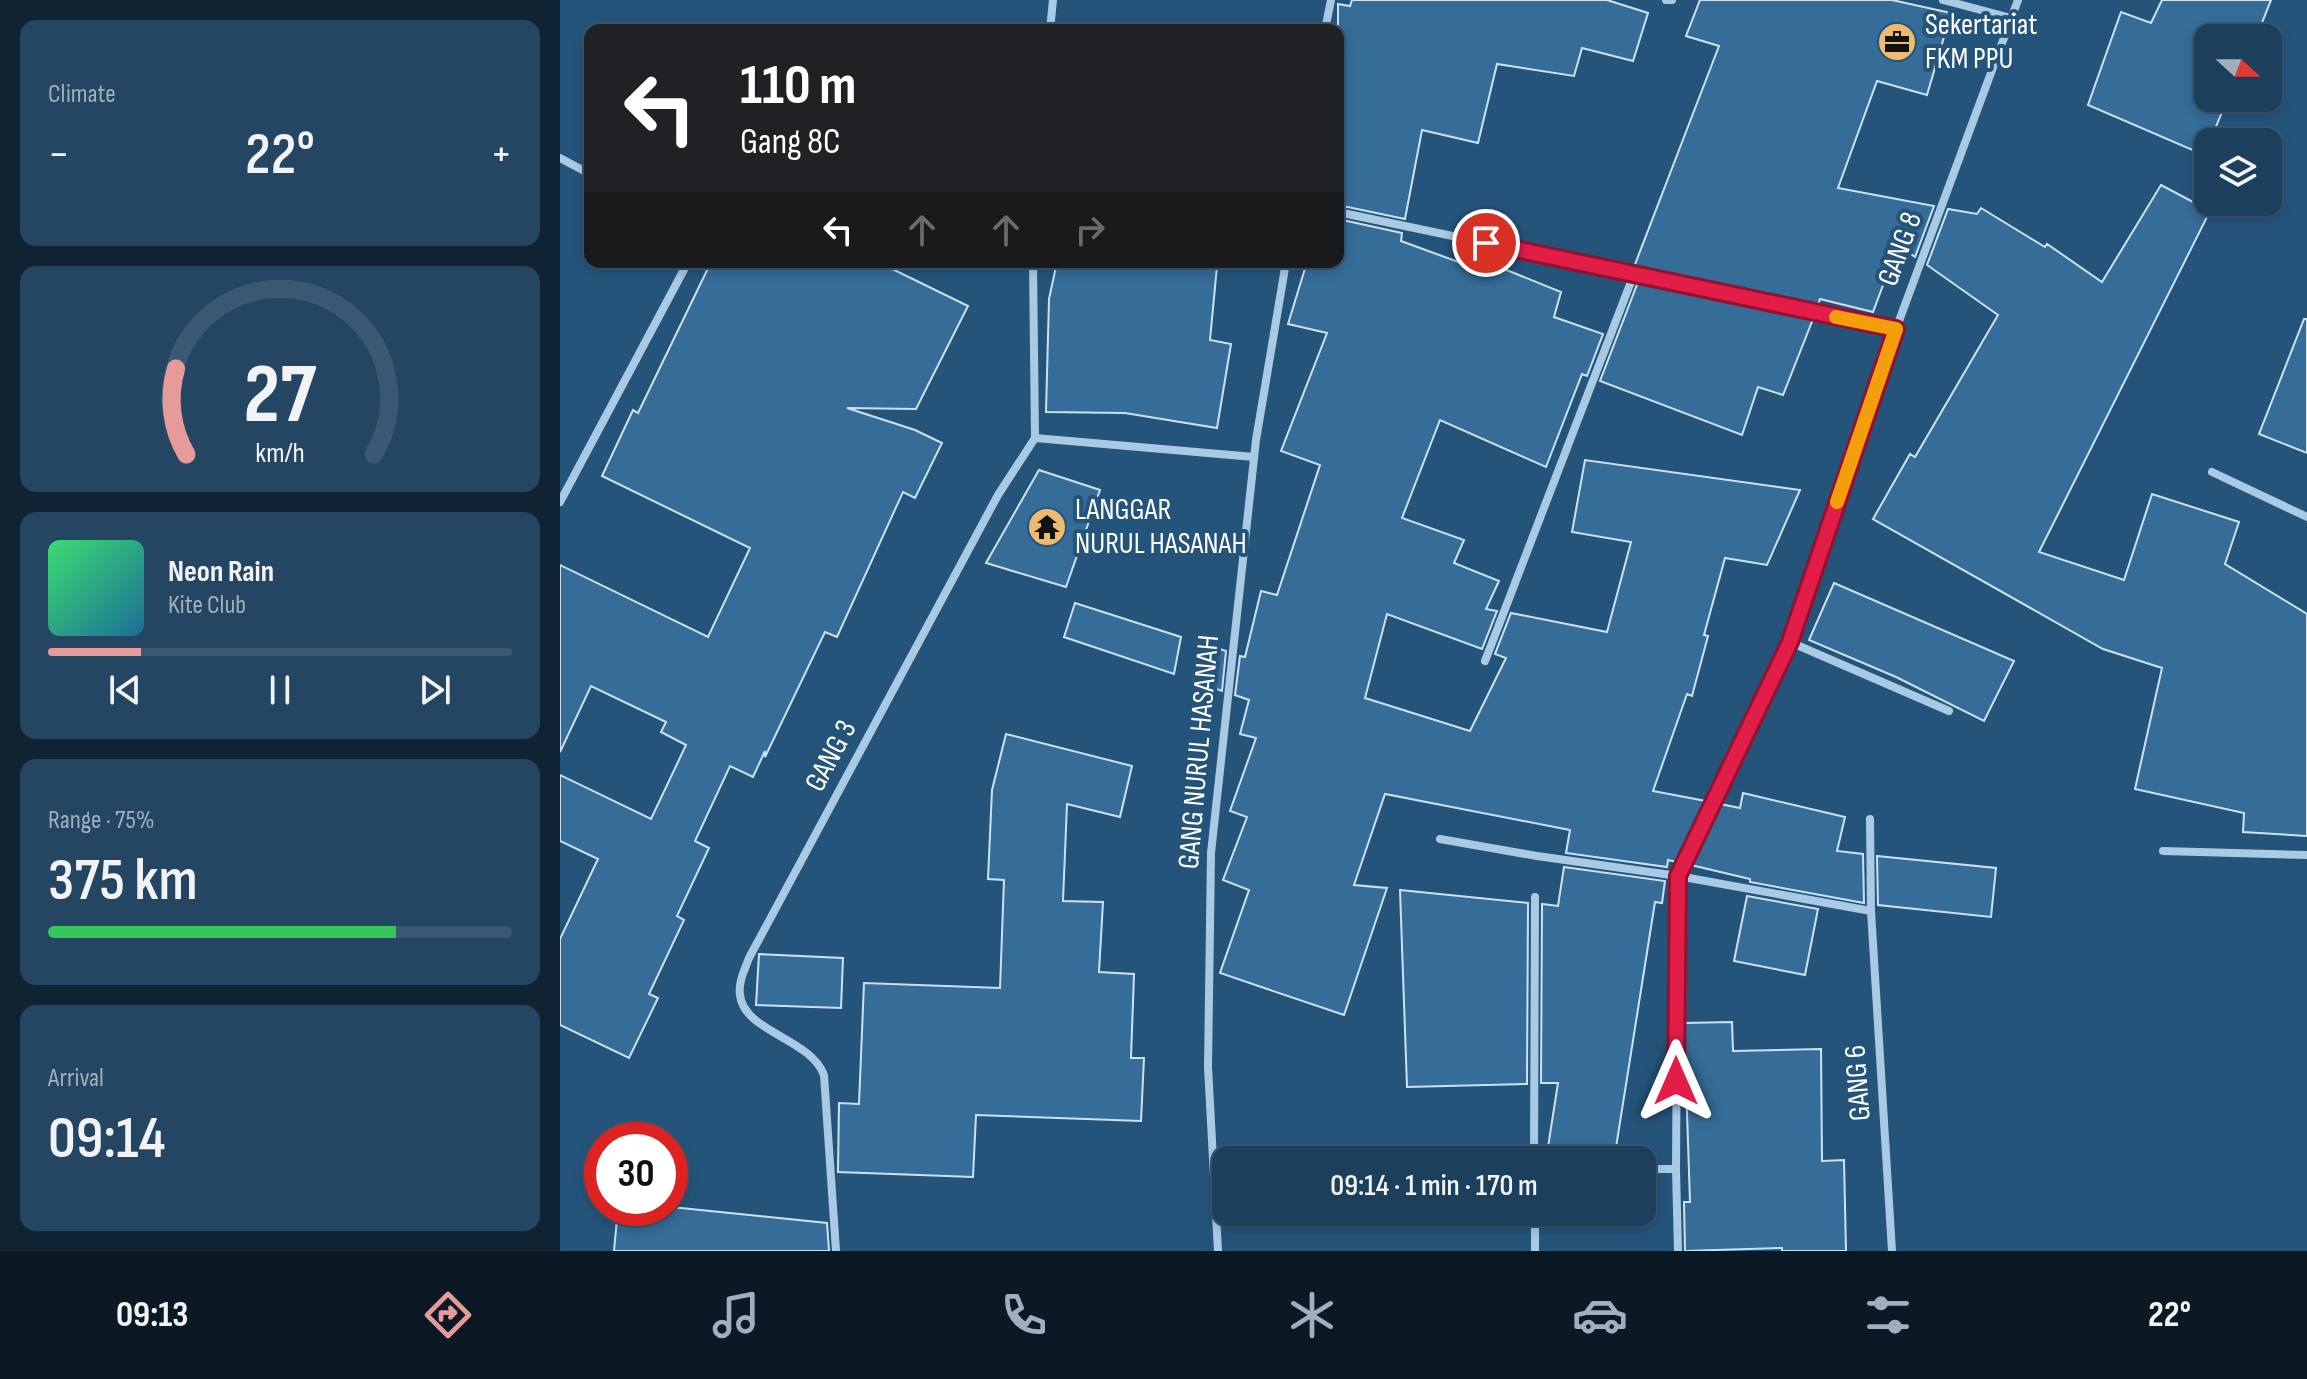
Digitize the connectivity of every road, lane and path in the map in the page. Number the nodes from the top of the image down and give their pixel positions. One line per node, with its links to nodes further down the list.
1 (1053, 0): 6 (street)
2 (1331, 0): 7 (street)
3 (1943, 0): 5 (street)
4 (2018, 0): 5 (street, GANG 8)
5 (2011, 18): 15 (street, GANG 8)
6 (1051, 24)
7 (1326, 24)
8 (560, 158): 9 (street)
9 (584, 171)
10 (1344, 213): 14 (street)
11 (685, 268): 19 (street)
12 (1033, 268): 16 (street)
13 (1285, 268): 17 (street, GANG NURUL HASANAH)
14 (1634, 274): 15 (street); 22 (street)
15 (1896, 329): 21 (street, GANG 8)
16 (1035, 438): 17 (street); 35 (street, GANG 3)
17 (1254, 457): 36 (street, GANG NURUL HASANAH)
18 (2212, 472): 20 (street)
19 (560, 502)
20 (2307, 517)
21 (1790, 642): 23 (street); 28 (street, GANG 8)
22 (1485, 661)
23 (1949, 711)
24 (1870, 819): 30 (street, GANG 6)
25 (1440, 839): 28 (street)
26 (2163, 851): 27 (street)
27 (2307, 855)
28 (1678, 876): 30 (street); 33 (street, GANG 8)
29 (1535, 897): 31 (street)
30 (1871, 911): 39 (street, GANG 6)
31 (1534, 1146)
32 (1656, 1169): 33 (street)
33 (1676, 1169): 38 (street, GANG 8)
34 (1535, 1226): 37 (street)
35 (836, 1251)
36 (1218, 1251)
37 (1535, 1251)
38 (1678, 1251)
39 (1892, 1251)

